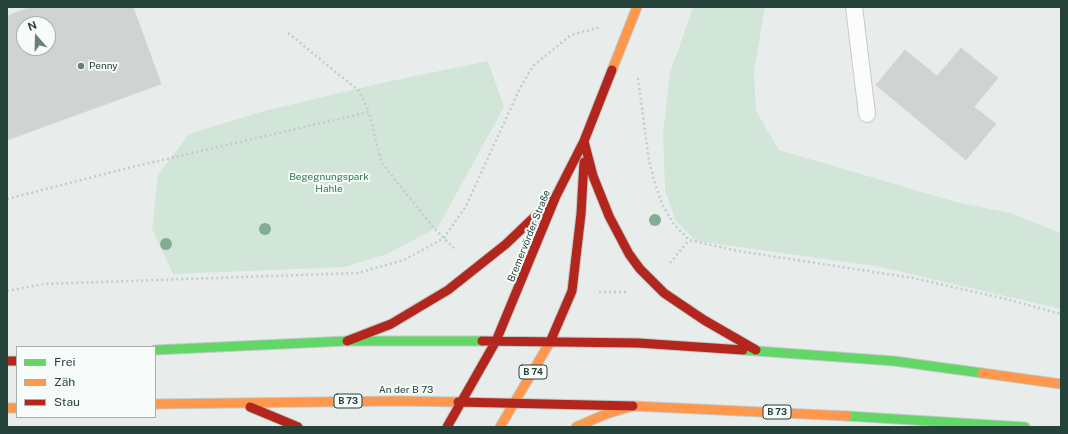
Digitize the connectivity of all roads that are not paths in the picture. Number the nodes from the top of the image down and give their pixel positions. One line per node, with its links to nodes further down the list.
1 (637, 7): 4 (main road, Bremervörder Straße)
2 (854, 7): 3 (lane)
3 (867, 114)
4 (584, 141): 5 (main road, Bremervörder Straße); 8 (main road, Bremervörder Straße); 10 (main road)
5 (556, 196): 6 (main road, Bremervörder Straße); 7 (main road)
6 (496, 341): 7 (main road); 8 (main road); 12 (main road, Bremervörder Straße)
7 (347, 342): 9 (main road)
8 (550, 342): 10 (main road); 14 (main road, B 74)
9 (156, 350)
10 (756, 350): 11 (main road)
11 (1061, 384)
12 (461, 401): 13 (main road, An der B 73 / B 73); 14 (main road, An der B 73 / B 73); 18 (main road, Bremervörder Straße)
13 (235, 402): 15 (main road, An der B 73 / B 73); 17 (main road)
14 (515, 402): 16 (main road, An der B 73 / B 73); 19 (main road, B 74)
15 (156, 404)
16 (633, 406): 20 (main road); 21 (main road, B 73)
17 (298, 427)
18 (447, 427)
19 (500, 427)
20 (576, 427)
21 (1025, 427)

